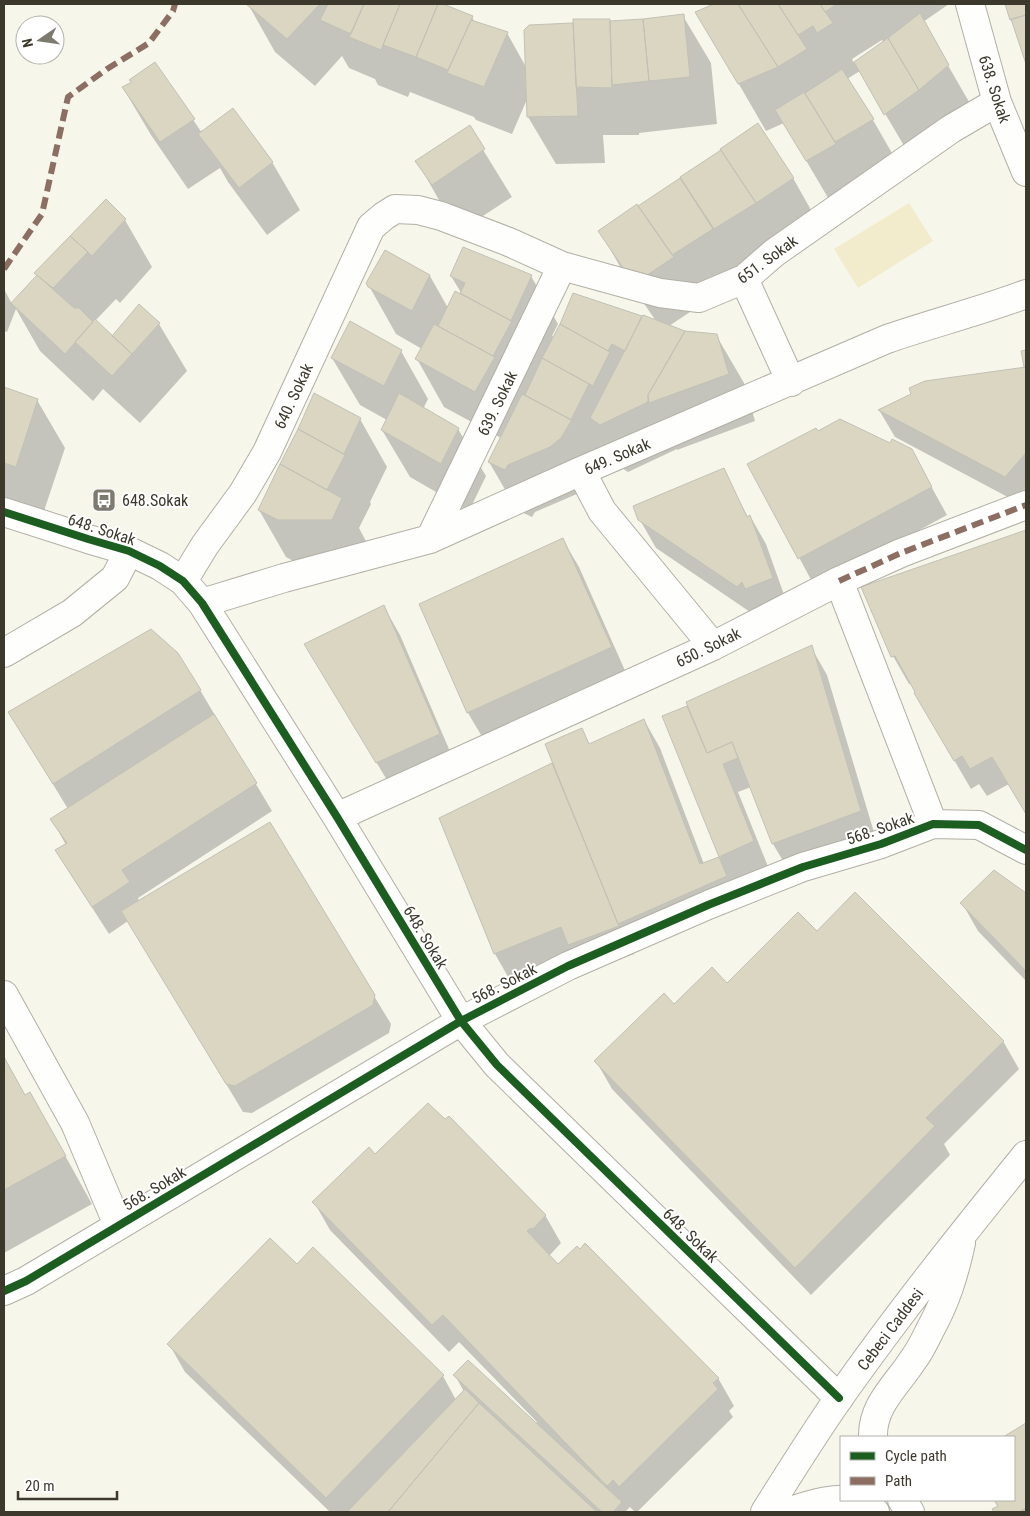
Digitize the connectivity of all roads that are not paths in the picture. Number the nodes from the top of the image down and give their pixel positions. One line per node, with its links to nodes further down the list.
1 (970, 4): 2 (street, 638. Sokak)
2 (996, 102): 3 (street, 638. Sokak); 7 (street, 651. Sokak)
3 (1018, 128): 4 (street, 638. Sokak)
4 (1026, 172)
5 (395, 209): 6 (street, 651. Sokak); 15 (street, 640. Sokak)
6 (562, 266): 7 (street, 651. Sokak); 13 (street, 639. Sokak)
7 (744, 279): 9 (street)
8 (1026, 294): 9 (street, 649. Sokak)
9 (791, 382): 10 (street, 649. Sokak)
10 (581, 471): 13 (street, 649. Sokak); 18 (street)
11 (1026, 505): 16 (street, 650. Sokak)
12 (4, 512): 14 (street, 648. Sokak)
13 (430, 539): 17 (street, 649. Sokak)
14 (129, 551): 15 (street, 648. Sokak); 19 (street)
15 (182, 581): 17 (street, 648. Sokak)
16 (839, 581): 18 (street, 650. Sokak); 21 (street)
17 (202, 603): 20 (street, 648. Sokak)
18 (713, 646): 20 (street, 650. Sokak)
19 (4, 653)
20 (338, 817): 24 (street, 648. Sokak)
21 (933, 824): 22 (street, 568. Sokak); 24 (street, 568. Sokak)
22 (1026, 850)
23 (4, 995): 26 (street)
24 (461, 1021): 26 (street, 568. Sokak); 29 (street, 648. Sokak)
25 (1026, 1155): 27 (street, Cebeci Caddesi)
26 (118, 1225): 28 (street, 568. Sokak)
27 (964, 1232): 29 (street, Cebeci Caddesi); 30 (street)
28 (4, 1291)
29 (839, 1398): 34 (street, Cebeci Caddesi)
30 (873, 1436)
31 (840, 1500): 35 (street)
32 (850, 1501): 36 (street)
33 (903, 1501): 37 (street)
34 (765, 1512)
35 (788, 1512)
36 (875, 1512)
37 (910, 1512)

